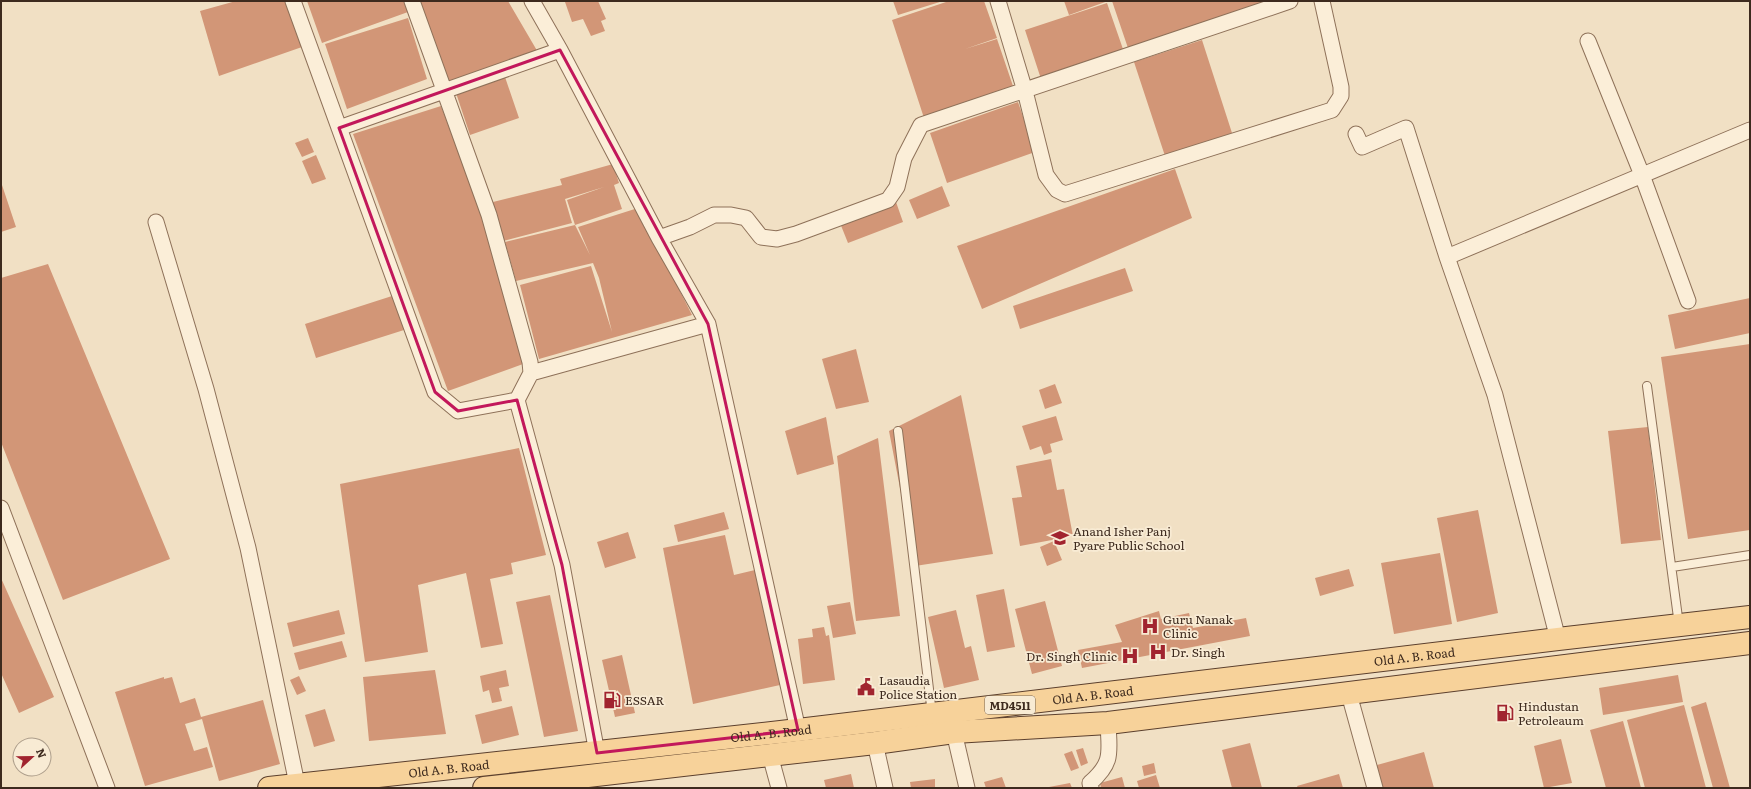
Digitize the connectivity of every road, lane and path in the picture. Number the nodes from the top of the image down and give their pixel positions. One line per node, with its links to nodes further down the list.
1 (293, 1): 11 (street)
2 (412, 1): 9 (street)
3 (532, 1): 8 (street)
4 (998, 1): 10 (street)
5 (1290, 1): 10 (street)
6 (1322, 1): 10 (street)
7 (1588, 41): 14 (street)
8 (560, 50): 9 (street); 16 (street)
9 (444, 90): 11 (street); 20 (street)
10 (1024, 91): 16 (street)
11 (339, 128): 22 (street)
12 (1750, 130): 14 (street)
13 (1356, 134): 17 (street)
14 (1642, 175): 17 (street); 18 (street)
15 (156, 222): 39 (street)
16 (659, 238): 19 (street)
17 (1447, 257): 29 (street)
18 (1688, 301)
19 (708, 324): 20 (street); 34 (street)
20 (531, 373): 22 (street)
21 (1647, 386): 26 (lane)
22 (517, 400): 37 (street)
23 (898, 431): 32 (lane)
24 (1, 508): 40 (street)
25 (1750, 555): 26 (lane)
26 (1672, 567): 28 (lane)
27 (1750, 617): 28 (main road, Old A. B. Road / MD4511)
28 (1679, 626): 29 (main road, Old A. B. Road / MD4511)
29 (1558, 638): 32 (main road, Old A. B. Road / MD4511)
30 (1750, 643): 31 (main road, Old A. B. Road / MD4511)
31 (1349, 694): 33 (main road, Old A. B. Road / MD4511); 47 (street)
32 (932, 714): 34 (main road, Old A. B. Road / MD4511)
33 (1108, 723): 35 (main road, Old A. B. Road / MD4511); 46 (street)
34 (798, 730): 37 (main road, Old A. B. Road / MD4511)
35 (954, 732): 36 (main road, Old A. B. Road / MD4511); 45 (street)
36 (875, 743): 38 (main road, Old A. B. Road / MD4511); 44 (street)
37 (597, 752): 39 (main road, Old A. B. Road / MD4511)
38 (770, 755): 42 (main road, Old A. B. Road / MD4511); 43 (street)
39 (297, 784): 41 (main road, Old A. B. Road / MD4511)
40 (107, 788)
41 (269, 788)
42 (484, 788)
43 (779, 788)
44 (885, 788)
45 (968, 788)
46 (1091, 788)
47 (1375, 788)

